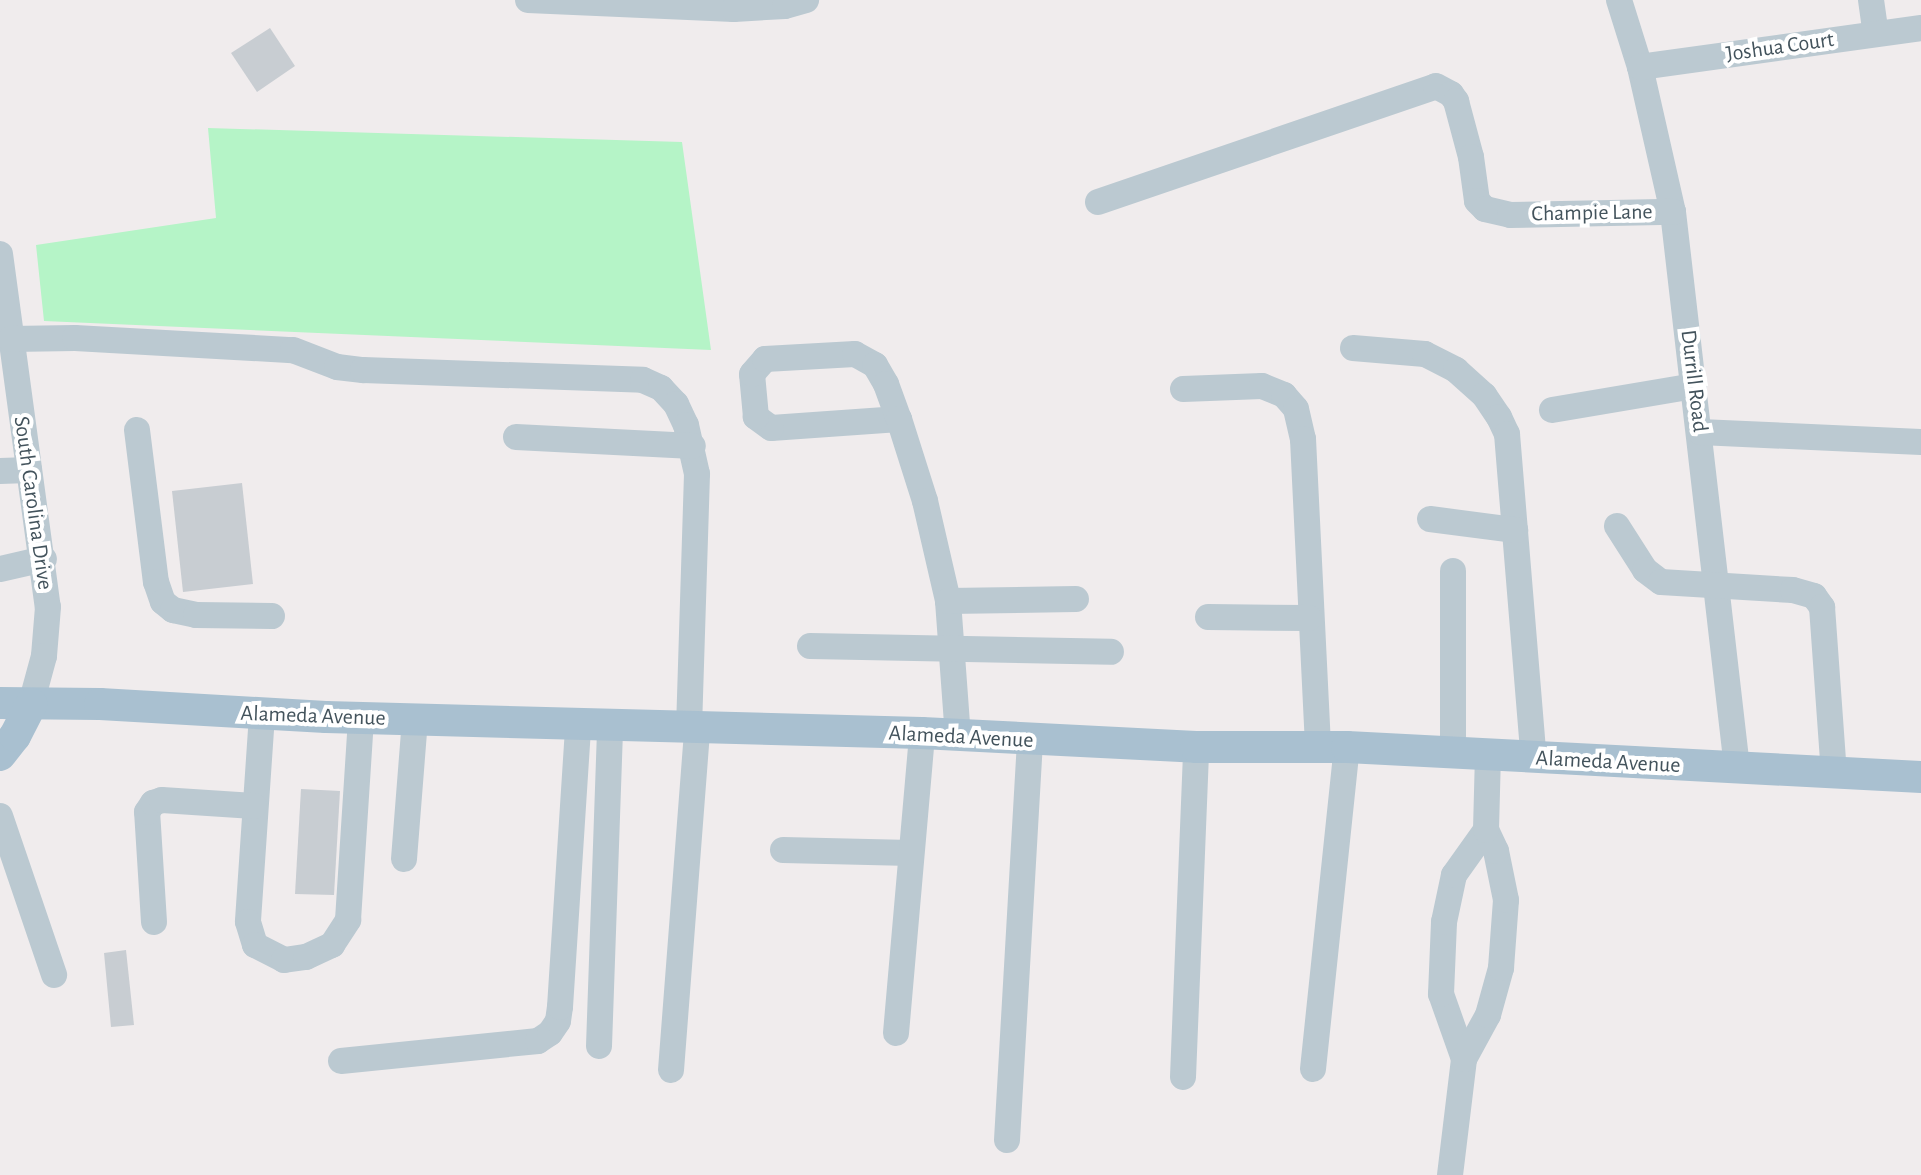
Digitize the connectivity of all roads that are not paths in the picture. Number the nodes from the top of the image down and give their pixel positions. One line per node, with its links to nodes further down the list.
1 (528, 0): 2 (street)
2 (806, 0)
3 (1619, 0): 7 (street, Durrill Road)
4 (1871, 0): 6 (street)
5 (1921, 28): 6 (street, Joshua Court)
6 (1876, 34): 7 (street, Joshua Court)
7 (1640, 67): 9 (street, Durrill Road)
8 (1098, 202): 9 (street, Champie Lane)
9 (1673, 212): 13 (street, Durrill Road)
10 (0, 254): 11 (street, South Carolina Drive)
11 (11, 339): 21 (street); 22 (street, South Carolina Drive)
12 (1353, 348): 26 (street)
13 (1694, 386): 15 (street); 18 (street, Durrill Road)
14 (1183, 389): 35 (street)
15 (1552, 410)
16 (899, 419): 16 (street); 32 (street)
17 (137, 430): 33 (street)
18 (1700, 432): 20 (street); 30 (street, Durrill Road)
19 (516, 437): 21 (street)
20 (1921, 442)
21 (693, 446): 45 (street)
22 (29, 470): 23 (street); 27 (street, South Carolina Drive)
23 (0, 471)
24 (1430, 519): 26 (street)
25 (1617, 526): 30 (street)
26 (1515, 530): 54 (street)
27 (44, 559): 28 (street); 39 (street, South Carolina Drive)
28 (0, 569)
29 (1453, 571): 51 (street)
30 (1716, 584): 55 (street, Durrill Road); 56 (street)
31 (1076, 599): 32 (street)
32 (948, 601): 37 (street)
33 (272, 616)
34 (1208, 617): 35 (street)
35 (1309, 618): 50 (street)
36 (810, 646): 37 (street)
37 (951, 649): 38 (street); 47 (street)
38 (1111, 652)
39 (16, 704): 40 (main road, Alameda Avenue); 52 (main road)
40 (262, 715): 41 (main road, Alameda Avenue); 58 (street)
41 (361, 718): 42 (main road, Alameda Avenue); 58 (street)
42 (415, 720): 43 (main road, Alameda Avenue); 63 (street)
43 (578, 725): 44 (main road, Alameda Avenue); 69 (street)
44 (610, 726): 45 (main road, Alameda Avenue); 67 (street)
45 (693, 728): 46 (main road, Alameda Avenue); 71 (street)
46 (922, 733): 47 (main road, Alameda Avenue); 62 (street)
47 (958, 736): 48 (main road, Alameda Avenue)
48 (1030, 741): 49 (main road, Alameda Avenue); 73 (street)
49 (1196, 747): 50 (main road, Alameda Avenue); 72 (street)
50 (1332, 747): 51 (main road, Alameda Avenue); 70 (street)
51 (1453, 753): 53 (main road, Alameda Avenue)
52 (0, 755)
53 (1488, 756): 54 (main road, Alameda Avenue); 60 (street)
54 (1534, 759): 55 (main road, Alameda Avenue)
55 (1737, 768): 56 (main road, Alameda Avenue)
56 (1834, 773): 57 (main road, Alameda Avenue)
57 (1921, 777)
58 (254, 806): 64 (street)
59 (0, 816): 65 (street)
60 (1486, 830): 68 (street); 68 (street)
61 (783, 850): 62 (street)
62 (911, 853): 66 (street)
63 (404, 859)
64 (154, 922)
65 (54, 975)
66 (896, 1033)
67 (599, 1046)
68 (1464, 1059): 74 (street)
69 (341, 1061)
70 (1313, 1069)
71 (671, 1070)
72 (1183, 1077)
73 (1007, 1140)
74 (1450, 1175)

